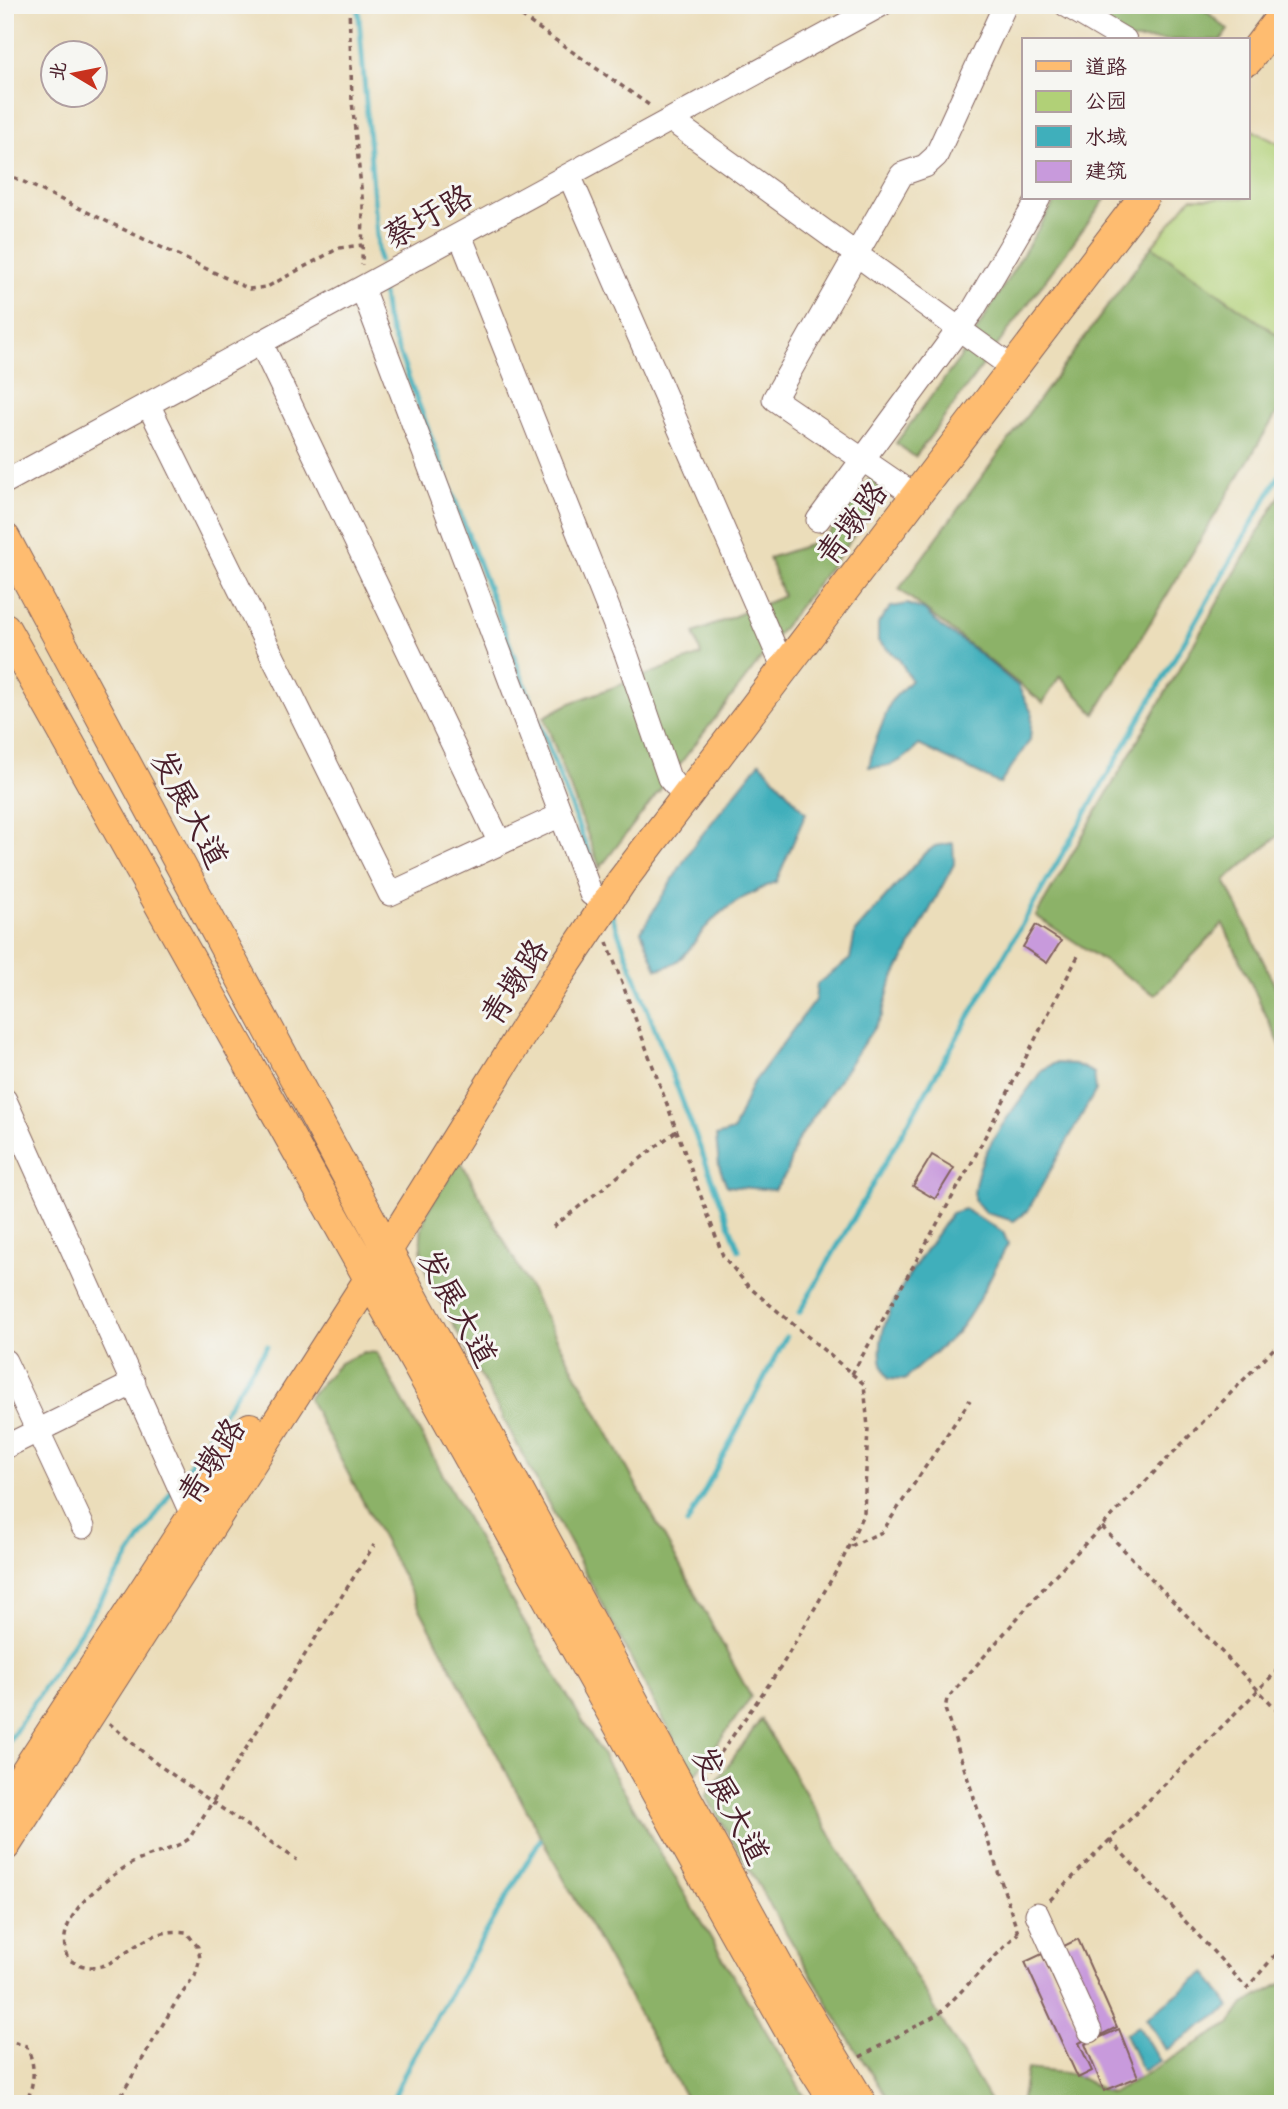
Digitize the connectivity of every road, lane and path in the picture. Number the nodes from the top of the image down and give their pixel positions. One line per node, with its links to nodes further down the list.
1 (349, 5): 18 (path)
2 (505, 5): 11 (path)
3 (881, 5): 11 (street, 蔡圩路)
4 (1005, 5): 19 (street)
5 (1066, 5): 8 (street)
6 (1265, 5): 9 (main road)
7 (1283, 14): 10 (main road)
8 (1122, 38)
9 (1242, 38)
10 (1250, 57)
11 (671, 120): 13 (street, 蔡圩路); 19 (street)
12 (5, 173): 18 (path)
13 (569, 176): 17 (street, 蔡圩路); 31 (street)
14 (1039, 200): 21 (street)
15 (1120, 200): 23 (main road, 青墩路)
16 (1141, 200): 23 (main road, 青墩路)
17 (460, 235): 20 (street, 蔡圩路); 32 (street)
18 (362, 245): 20 (path)
19 (856, 253): 21 (street); 25 (street)
20 (362, 288): 22 (street, 蔡圩路); 33 (street)
21 (960, 329): 23 (street); 25 (street)
22 (261, 343): 24 (street, 蔡圩路); 34 (street)
23 (1006, 363): 27 (main road, 青墩路)
24 (148, 404): 26 (street, 蔡圩路); 34 (street)
25 (865, 461): 27 (street); 28 (street)
26 (5, 482)
27 (909, 491): 31 (main road, 青墩路)
28 (818, 520)
29 (5, 538): 41 (main road, 发展大道)
30 (5, 628): 42 (main road, 发展大道)
31 (780, 660): 32 (main road, 青墩路); 35 (main road, 青墩路)
32 (674, 784): 35 (main road, 青墩路)
33 (561, 815): 34 (street); 35 (street)
34 (500, 843)
35 (594, 906): 38 (path); 41 (main road, 青墩路)
36 (1079, 954): 45 (path)
37 (5, 1100): 39 (street)
38 (676, 1131): 40 (path); 45 (path)
39 (12, 1134): 46 (street)
40 (553, 1227)
41 (382, 1242): 42 (main road, 青墩路); 59 (main road, 发展大道)
42 (363, 1271): 50 (main road, 青墩路); 57 (main road, 青墩路); 73 (main road, 发展大道)
43 (1283, 1339): 52 (path)
44 (5, 1361): 48 (street)
45 (852, 1374): 54 (path)
46 (134, 1383): 48 (street); 50 (street)
47 (970, 1400): 54 (path)
48 (39, 1430): 49 (street); 51 (street)
49 (5, 1447)
50 (183, 1493): 60 (main road, 青墩路)
51 (82, 1527)
52 (1102, 1527): 56 (path); 66 (path)
53 (374, 1545): 61 (path)
54 (849, 1547): 59 (path)
55 (1283, 1665): 56 (path)
56 (1258, 1690): 58 (path); 62 (path)
57 (94, 1708): 61 (path); 63 (main road, 青墩路)
58 (1283, 1716)
59 (688, 1800): 70 (main road, 发展大道)
60 (5, 1803)
61 (213, 1803): 64 (path); 72 (path)
62 (1110, 1840): 65 (path); 67 (path)
63 (5, 1846)
64 (297, 1860)
65 (1037, 1913): 66 (path); 68 (street)
66 (1018, 1933): 70 (path)
67 (1283, 1946)
68 (1090, 2031)
69 (5, 2040): 71 (path)
70 (840, 2068): 74 (main road, 发展大道)
71 (26, 2104)
72 (116, 2104)
73 (836, 2104)
74 (862, 2104)

